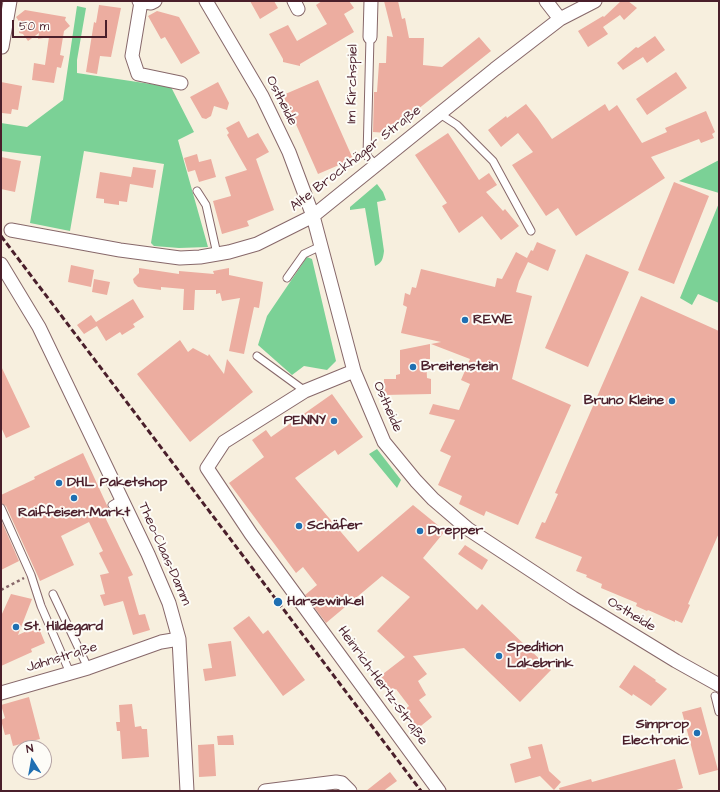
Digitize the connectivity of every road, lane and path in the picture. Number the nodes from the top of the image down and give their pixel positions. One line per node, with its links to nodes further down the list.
1 (7, 1): 10 (street)
2 (140, 1): 3 (street); 11 (street)
3 (155, 1)
4 (206, 1): 15 (street, Ostheide)
5 (371, 1): 9 (street, Im Kirchspiel)
6 (546, 1): 8 (street)
7 (595, 1): 8 (street, Alte Brockhäger Straße)
8 (560, 19): 12 (street, Alte Brockhäger Straße)
9 (370, 37): 13 (lane, Im Kirchspiel)
10 (2, 47)
11 (181, 83)
12 (440, 114): 13 (street, Alte Brockhäger Straße); 17 (lane)
13 (376, 165): 15 (street, Alte Brockhäger Straße)
14 (197, 191): 19 (lane)
15 (313, 216): 18 (street, Ostheide); 19 (street, Alte Brockhäger Straße)
16 (11, 230): 19 (street, Alte Brockhäger Straße)
17 (531, 230)
18 (321, 246): 21 (lane); 23 (street, Ostheide)
19 (217, 254)
20 (3, 272): 29 (street, Theo-Claas-Damm)
21 (287, 278)
22 (257, 356): 24 (lane)
23 (354, 371): 24 (street, Heinrich-Hertz-Straße); 32 (street, Ostheide)
24 (305, 391): 38 (street, Heinrich-Hertz-Straße)
25 (1, 508): 26 (lane)
26 (31, 575): 27 (path); 31 (lane)
27 (1, 590)
28 (53, 594): 30 (lane)
29 (179, 639): 30 (street, Jahnstraße); 35 (street, Theo-Claas-Damm)
30 (88, 668): 31 (street, Jahnstraße)
31 (70, 673): 33 (street, Jahnstraße)
32 (717, 690): 34 (lane)
33 (1, 693)
34 (719, 712)
35 (187, 791)
36 (265, 791): 37 (street)
37 (350, 791)
38 (439, 791)

